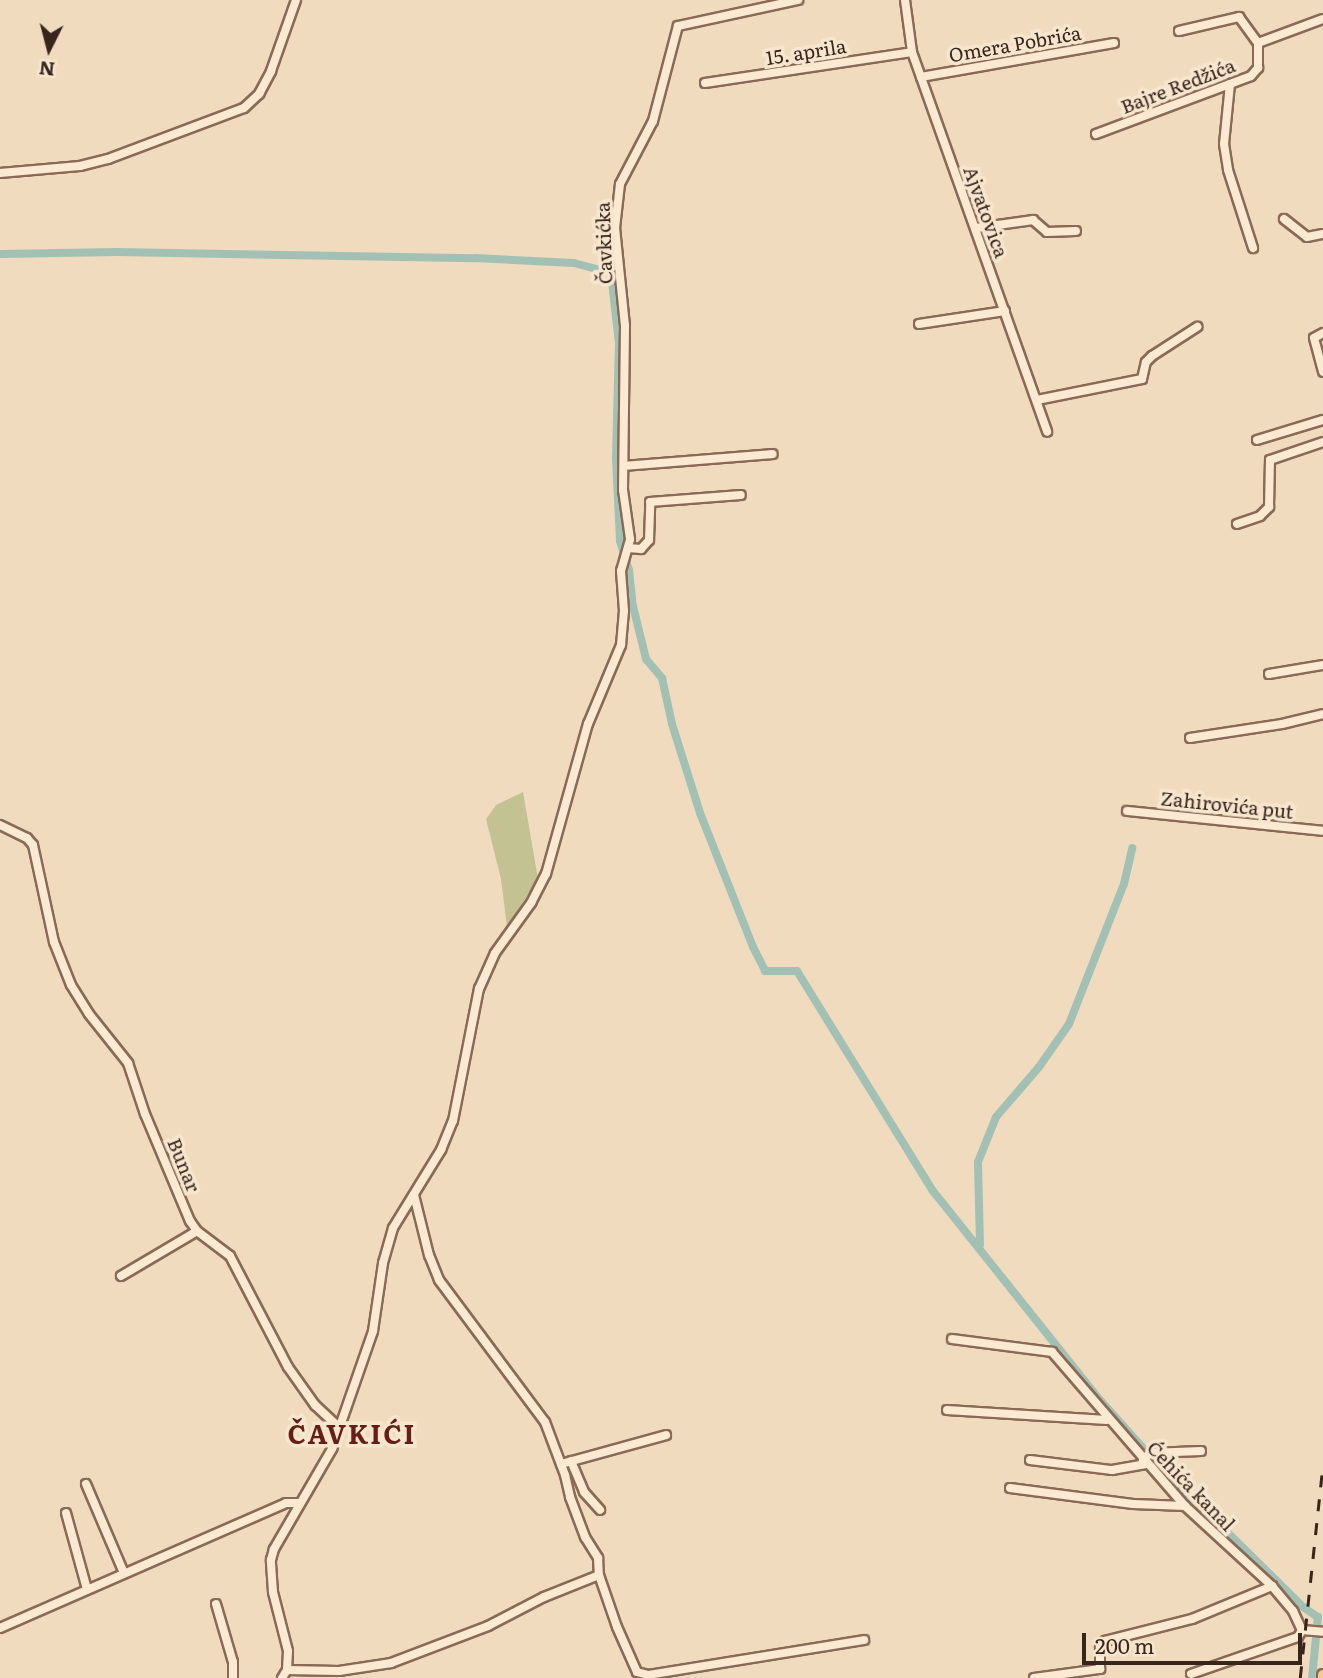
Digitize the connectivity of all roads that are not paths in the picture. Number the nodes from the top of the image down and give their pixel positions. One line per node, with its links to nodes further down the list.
1 (296, 0): 15 (street)
2 (749, 0): 5 (street)
3 (798, 0): 5 (street, Čavkićka)
4 (905, 0): 10 (street, Ajvatovica)
5 (751, 9): 32 (street, Čavkićka)
6 (1323, 19): 9 (street)
7 (1179, 31): 9 (street)
8 (1114, 43): 11 (street, Omera Pobrića)
9 (1258, 43): 13 (street, Bajre Redžića)
10 (912, 52): 11 (street, Ajvatovica); 12 (street, 15. aprila)
11 (921, 77): 17 (street, Ajvatovica)
12 (705, 83)
13 (1230, 84): 14 (street, Bajre Redžića); 20 (street)
14 (1096, 134)
15 (0, 173)
16 (1284, 219): 19 (street)
17 (975, 229): 18 (street); 21 (street, Ajvatovica)
18 (1076, 231)
19 (1323, 234)
20 (1253, 248)
21 (1005, 311): 22 (street); 26 (street, Ajvatovica)
22 (919, 324)
23 (1197, 327): 26 (street)
24 (1321, 333): 25 (street)
25 (1323, 372)
26 (1037, 400): 28 (street, Ajvatovica)
27 (1323, 420): 29 (street)
28 (1047, 432)
29 (1257, 440)
30 (1323, 442): 34 (street)
31 (773, 454): 32 (street)
32 (624, 466): 35 (street, Čavkićka)
33 (741, 495): 35 (street)
34 (1237, 524)
35 (627, 550): 43 (street)
36 (1323, 665): 37 (street)
37 (1269, 674)
38 (1323, 714): 39 (street)
39 (1190, 737)
40 (1127, 811): 42 (street, Zahirovića put)
41 (0, 825): 44 (street, Bunar)
42 (1323, 831)
43 (414, 1195): 49 (street); 55 (street)
44 (197, 1231): 45 (street); 49 (street, Bunar)
45 (121, 1276)
46 (952, 1339): 48 (street, Ćehića kanal)
47 (947, 1410): 48 (street)
48 (1107, 1420): 52 (street, Ćehića kanal)
49 (339, 1427): 58 (street)
50 (666, 1436): 54 (street)
51 (1201, 1451): 52 (street)
52 (1147, 1458): 53 (street); 59 (street, Ćehića kanal)
53 (1030, 1460)
54 (571, 1461): 55 (street); 60 (street)
55 (561, 1464): 63 (street)
56 (86, 1484): 62 (street)
57 (1010, 1488): 59 (street)
58 (299, 1503): 62 (street); 71 (street)
59 (1185, 1506): 64 (street, Ćehića kanal)
60 (600, 1510)
61 (66, 1513): 65 (street)
62 (124, 1573): 65 (street)
63 (599, 1574): 70 (street); 71 (street)
64 (1272, 1586): 68 (street, Ćehića kanal); 74 (street)
65 (87, 1589): 67 (street)
66 (216, 1604): 73 (street)
67 (0, 1628)
68 (1306, 1630): 69 (street); 72 (street)
69 (1323, 1632)
70 (864, 1640)
71 (284, 1674)
72 (1191, 1674)
73 (233, 1678)
74 (1034, 1678)

